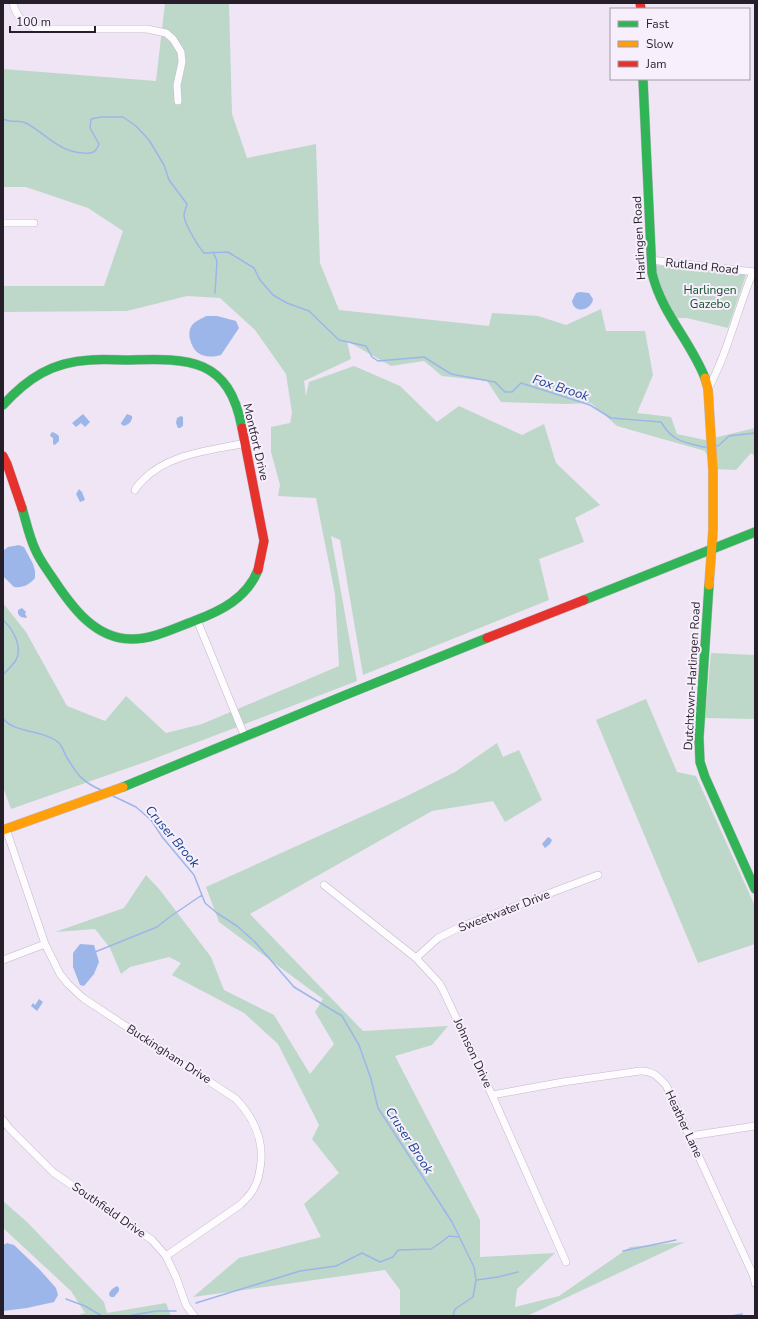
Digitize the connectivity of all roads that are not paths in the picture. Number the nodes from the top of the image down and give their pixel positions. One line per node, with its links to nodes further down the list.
1 (13, 3): 3 (street)
2 (643, 80): 6 (main road, Harlingen Road)
3 (178, 101)
4 (3, 223): 5 (street)
5 (34, 223)
6 (650, 260): 7 (street, Rutland Road); 8 (main road, Harlingen Road)
7 (754, 272): 8 (street)
8 (708, 389): 14 (main road, Harlingen Road)
9 (3, 405): 10 (main road, Montfort Drive)
10 (245, 443): 12 (street); 15 (main road, Montfort Drive)
11 (3, 456): 15 (main road, Montfort Drive)
12 (135, 490)
13 (755, 532): 14 (main road)
14 (712, 550): 16 (main road); 20 (main road, Dutchtown-Harlingen Road)
15 (197, 620): 16 (street)
16 (245, 737): 17 (main road)
17 (4, 830): 21 (street, Buckingham Drive)
18 (598, 875): 22 (street, Sweetwater Drive)
19 (324, 885): 22 (street, Johnson Drive)
20 (755, 889)
21 (44, 944): 23 (street); 28 (street, Buckingham Drive)
22 (416, 958): 24 (street, Johnson Drive)
23 (3, 960)
24 (492, 1095): 27 (street, Heather Lane); 29 (street, Johnson Drive)
25 (3, 1120): 28 (street, Southfield Drive)
26 (755, 1126): 27 (street)
27 (690, 1136): 30 (street, Heather Lane)
28 (166, 1256): 31 (street, Southfield Drive)
29 (566, 1262)
30 (755, 1283)
31 (194, 1316)

